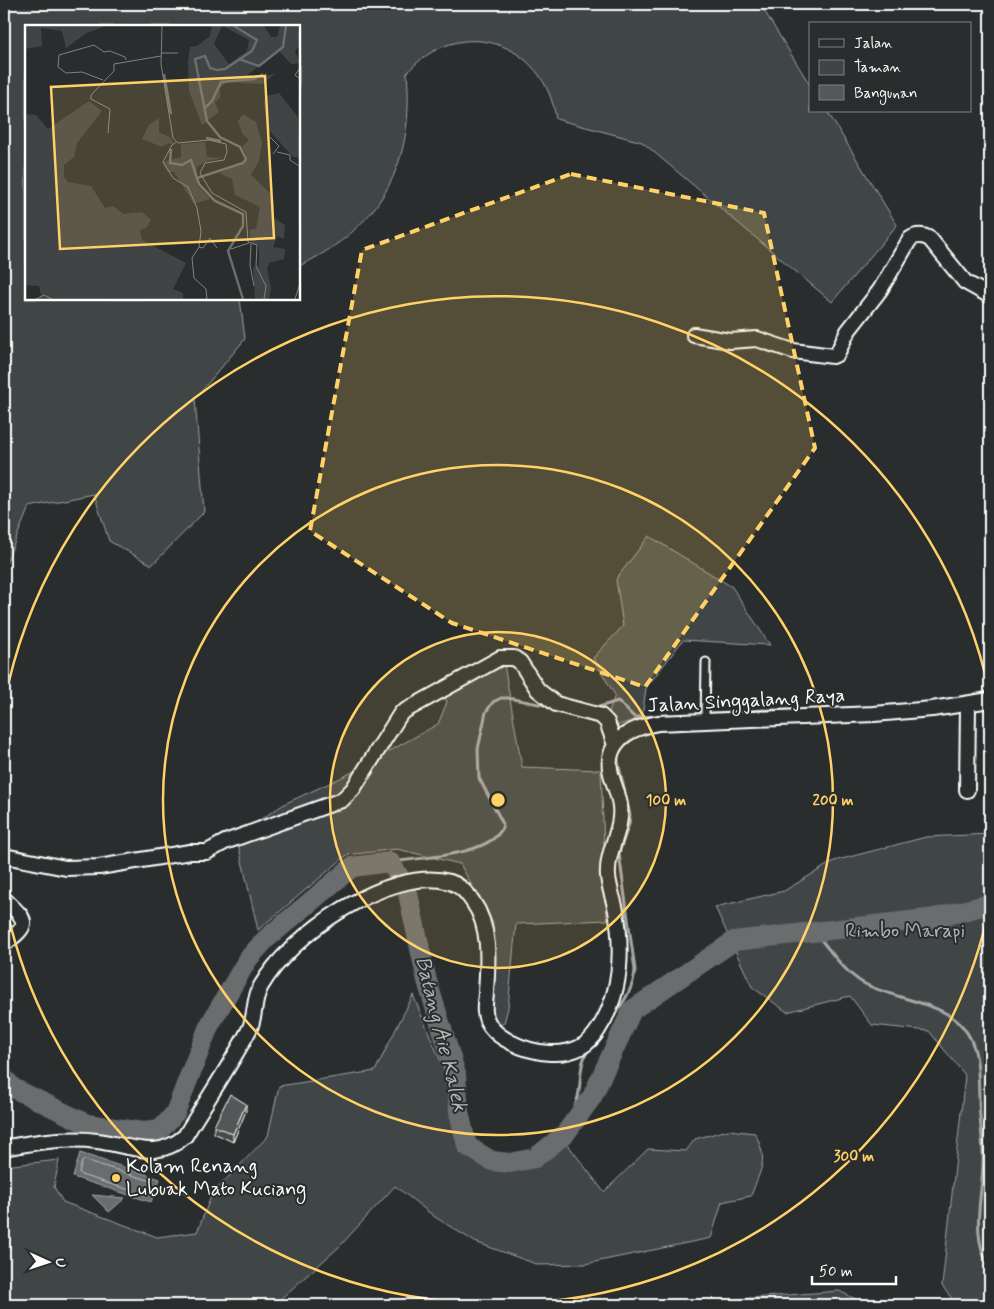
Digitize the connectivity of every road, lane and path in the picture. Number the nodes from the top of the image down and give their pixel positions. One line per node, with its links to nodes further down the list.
1 (990, 296): 2 (street)
2 (694, 334)
3 (706, 662): 6 (lane)
4 (990, 700): 5 (street, Jalan Singgalang Raya)
5 (968, 705): 6 (street, Jalan Singgalang Raya); 8 (street)
6 (705, 721): 7 (street, Jalan Singgalang Raya)
7 (615, 745): 9 (street); 12 (street)
8 (967, 790)
9 (4, 856)
10 (4, 900): 11 (street)
11 (4, 944)
12 (4, 1148)

